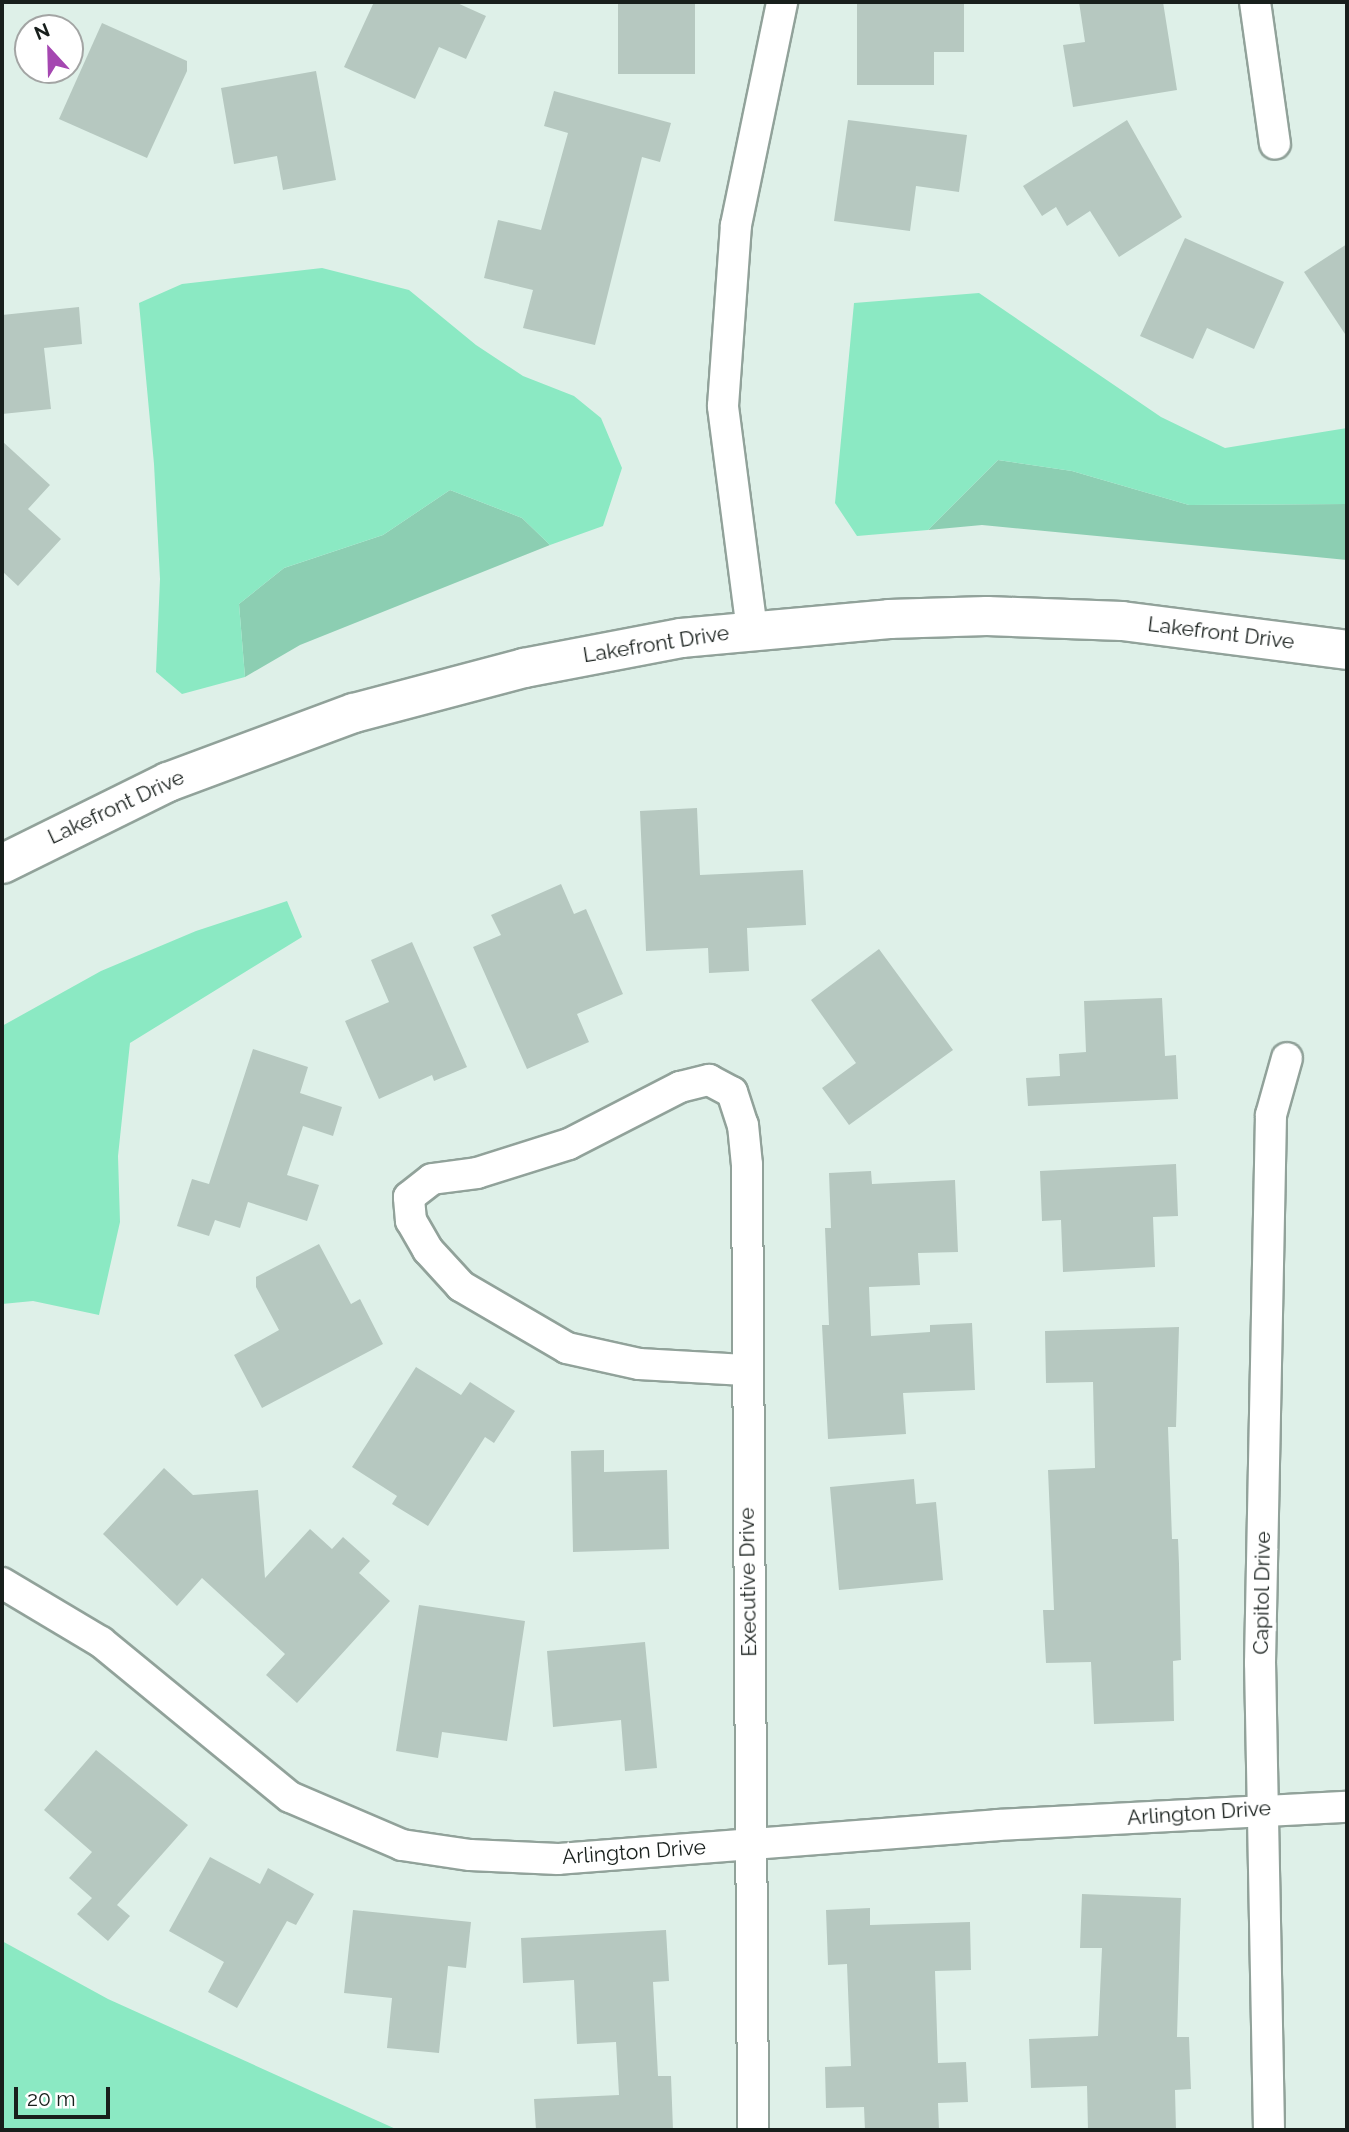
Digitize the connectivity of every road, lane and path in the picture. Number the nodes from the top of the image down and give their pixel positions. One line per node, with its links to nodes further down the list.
1 (782, 2): 4 (street)
2 (1255, 2): 3 (street)
3 (1275, 145)
4 (752, 631): 5 (street, Lakefront Drive); 6 (street, Lakefront Drive)
5 (1347, 650)
6 (2, 864)
7 (1287, 1058): 11 (street, Capitol Drive)
8 (745, 1370): 8 (street, Executive Drive); 12 (street, Executive Drive)
9 (2, 1583): 12 (street, Arlington Drive)
10 (1347, 1807): 11 (street, Arlington Drive)
11 (1260, 1808): 12 (street, Arlington Drive); 14 (street, Capitol Drive)
12 (752, 1843): 13 (street, Executive Drive)
13 (753, 2130)
14 (1269, 2130)

